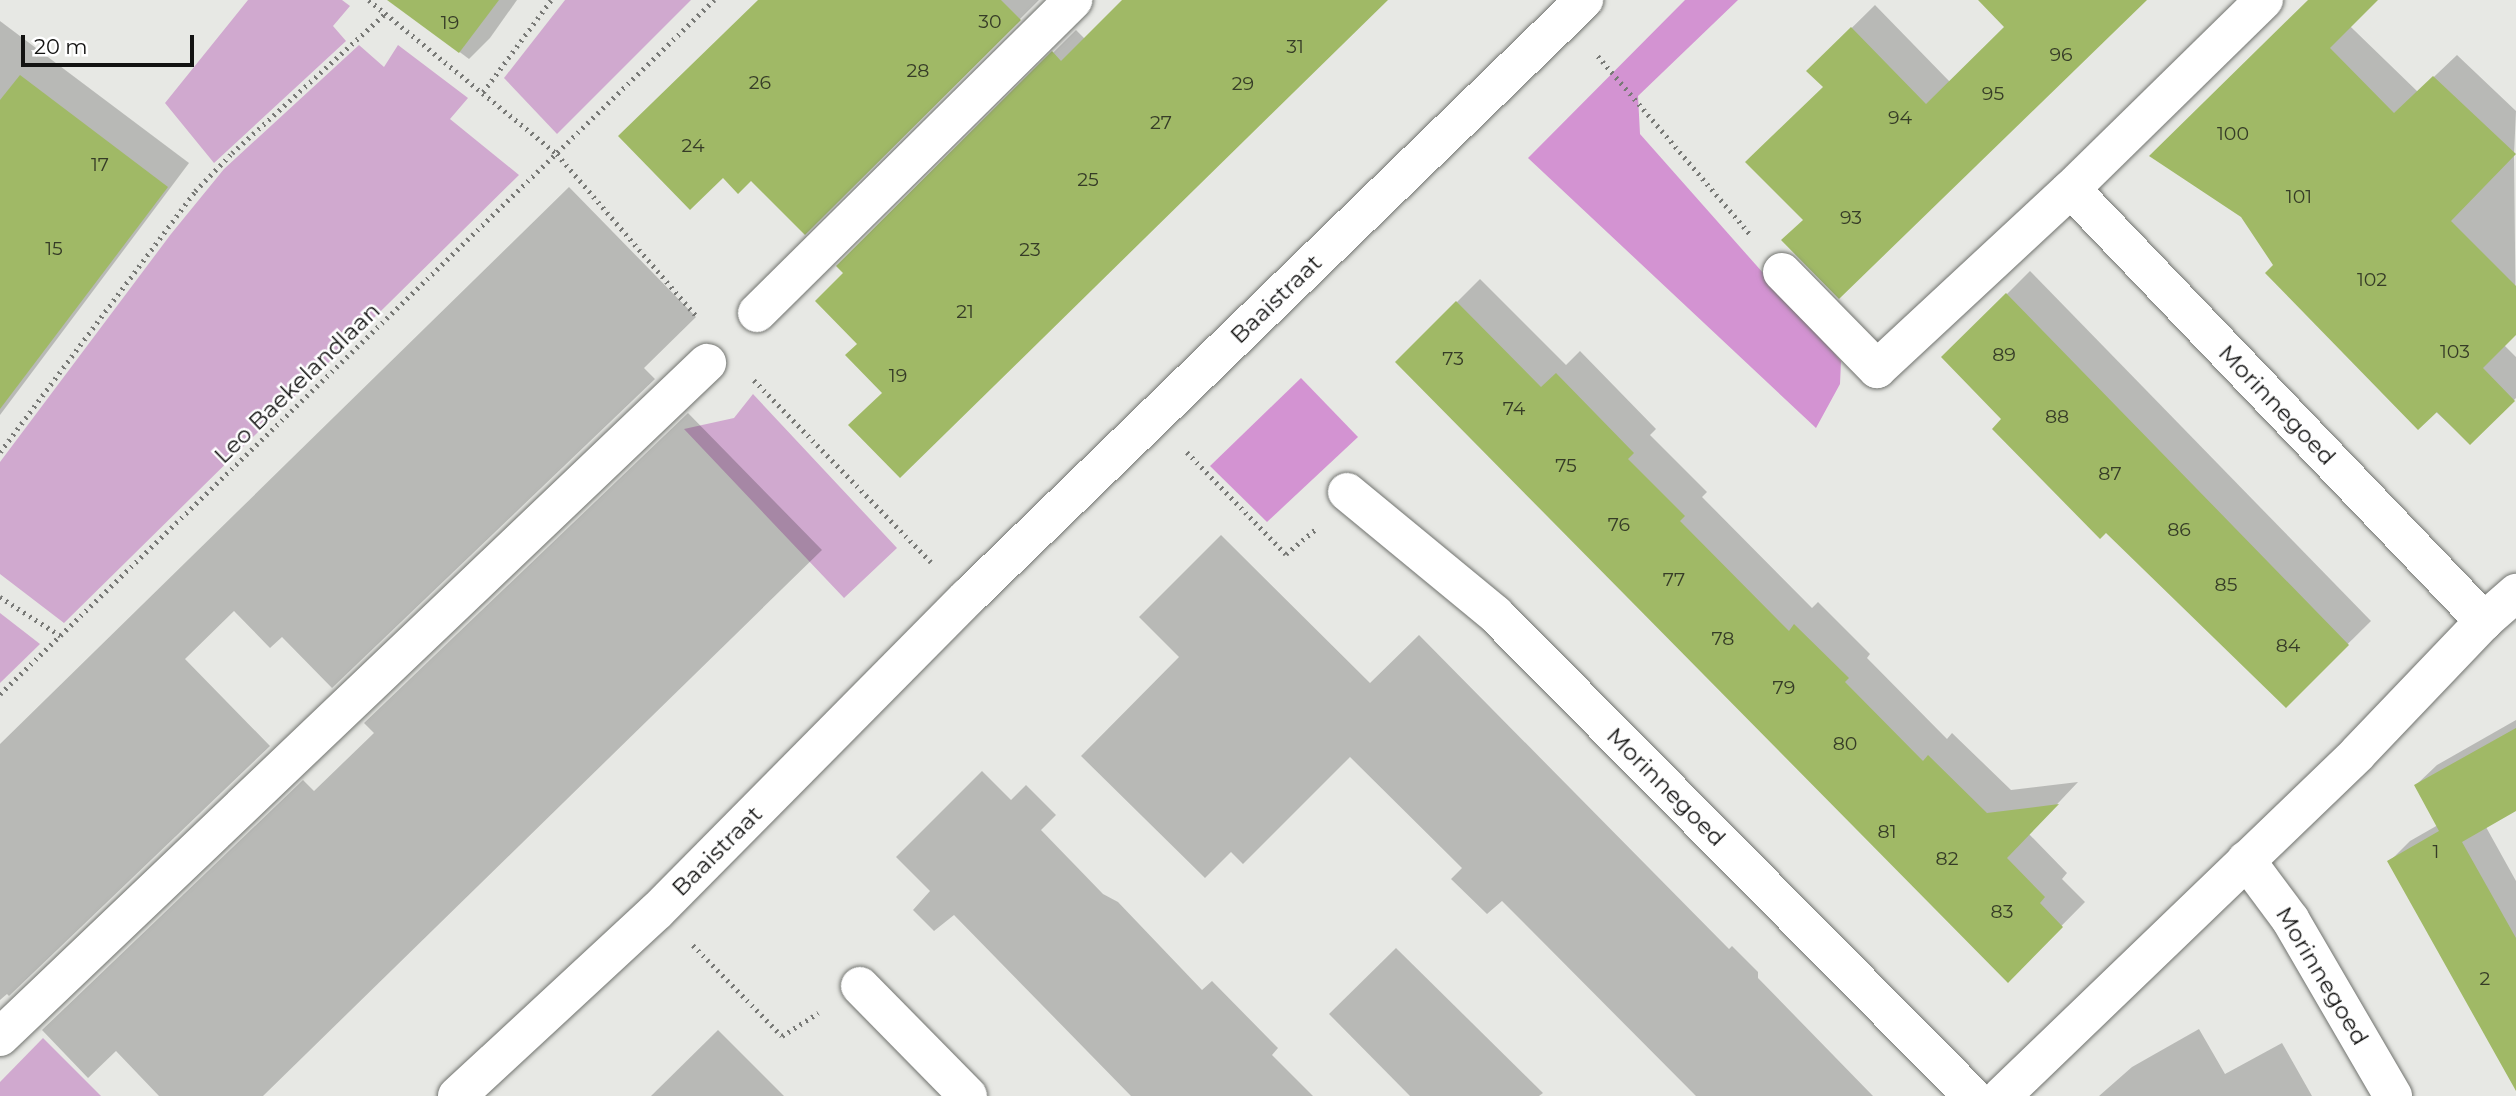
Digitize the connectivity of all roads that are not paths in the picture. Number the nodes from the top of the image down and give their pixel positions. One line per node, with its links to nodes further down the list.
1 (1073, 0): 6 (street)
2 (2264, 0): 4 (street)
3 (1574, 10): 14 (street, Baaistraat)
4 (2071, 189): 5 (street); 10 (street, Morinnegoed)
5 (1782, 272)
6 (757, 313)
7 (706, 345): 13 (street)
8 (1347, 492): 16 (street, Morinnegoed)
9 (2516, 593): 10 (street)
10 (2484, 621): 11 (street)
11 (2246, 860): 17 (street); 18 (street, Morinnegoed)
12 (860, 986): 15 (street)
13 (0, 1037)
14 (457, 1096)
15 (968, 1096)
16 (1972, 1096)
17 (2002, 1096)
18 (2393, 1096)

